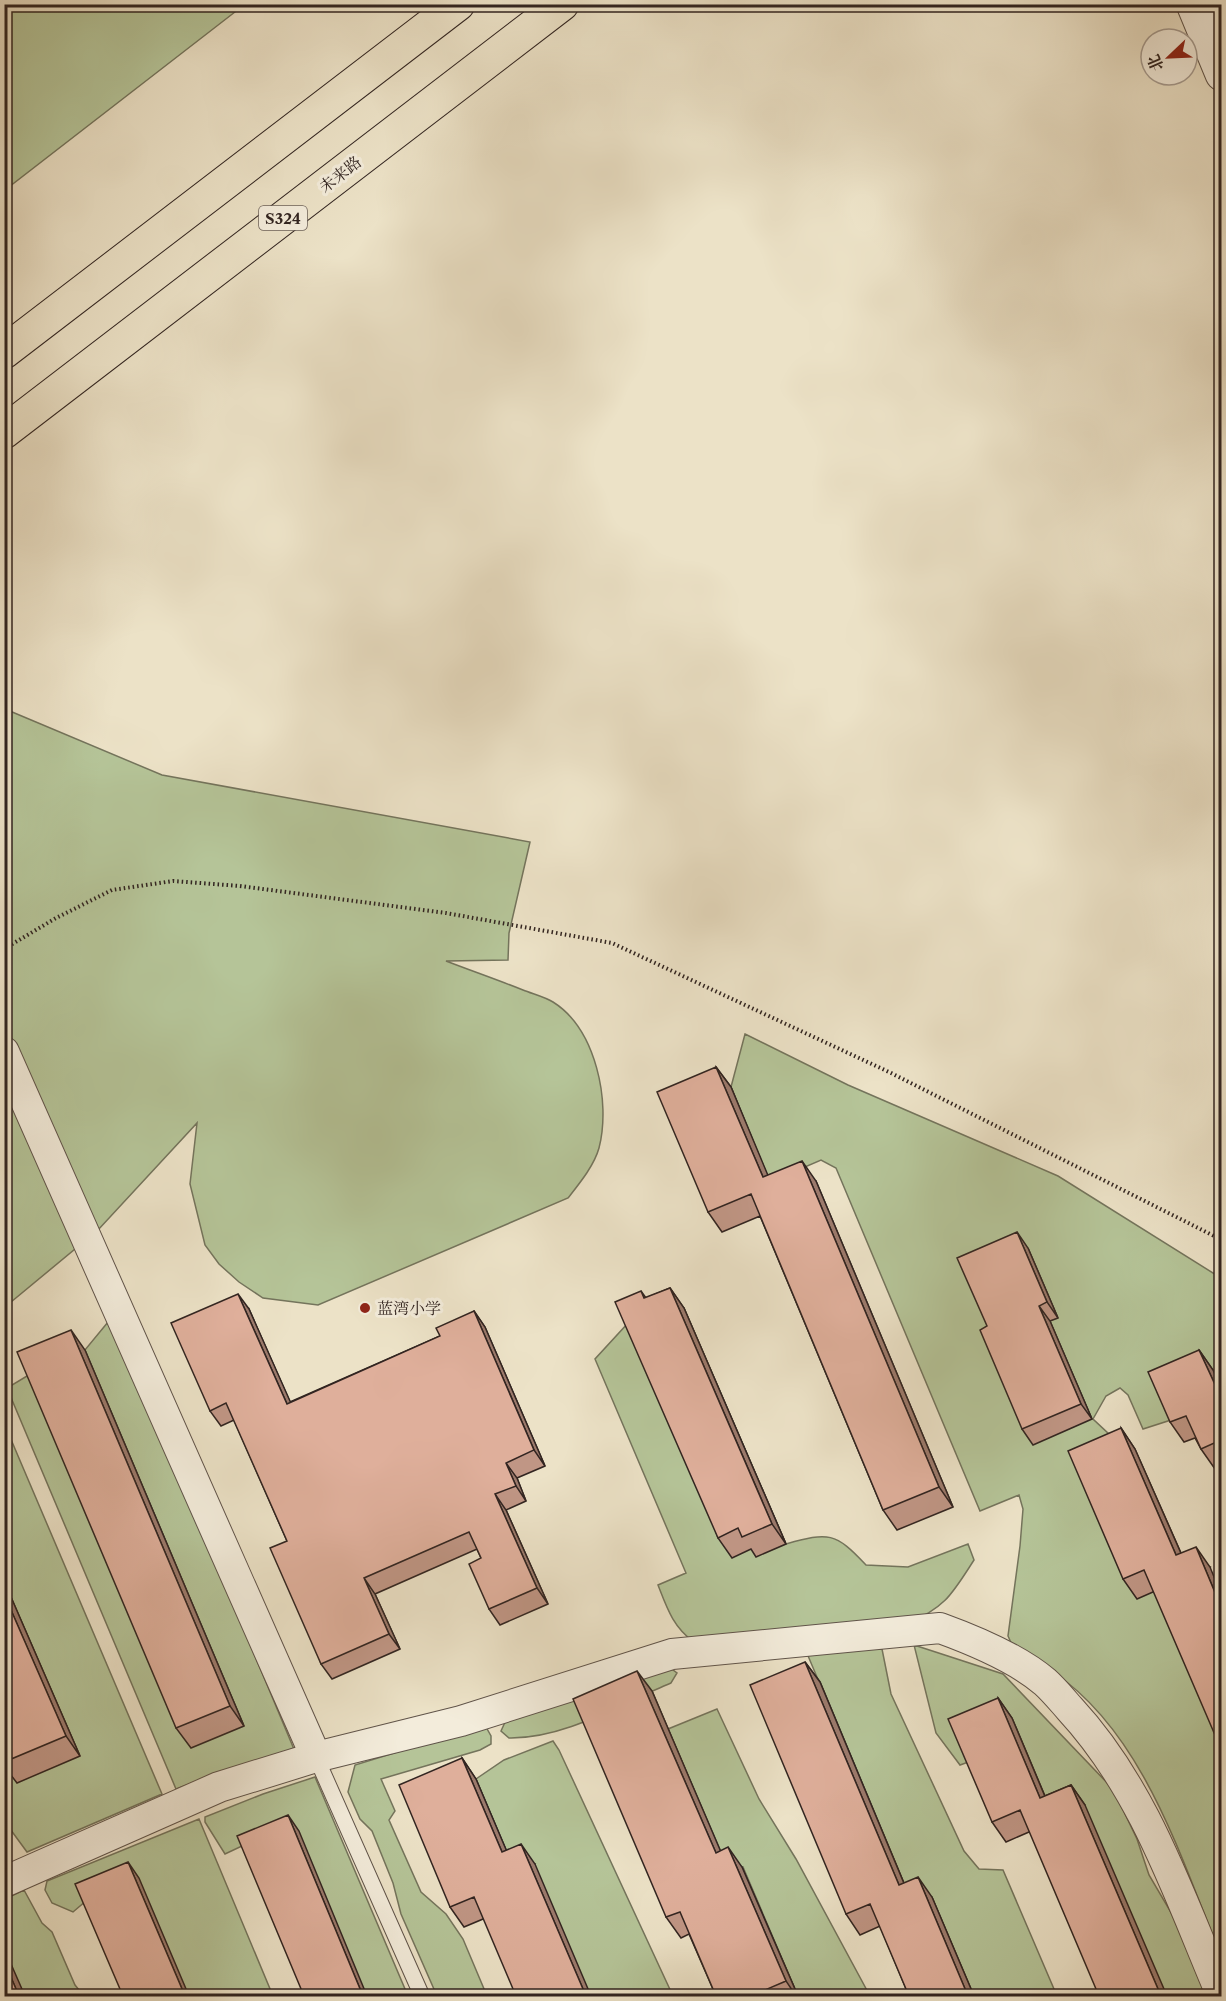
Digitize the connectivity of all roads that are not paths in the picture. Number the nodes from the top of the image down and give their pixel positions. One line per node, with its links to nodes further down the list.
1 (458, 4): 5 (main road)
2 (562, 4): 6 (main road, 未来路 / S324)
3 (1193, 4): 4 (street)
4 (1221, 74)
5 (4, 352)
6 (4, 432)
7 (4, 1052): 8 (street)
8 (316, 1757): 9 (street); 10 (lane); 11 (street)
9 (4, 1882)
10 (422, 1996)
11 (1221, 1996)

